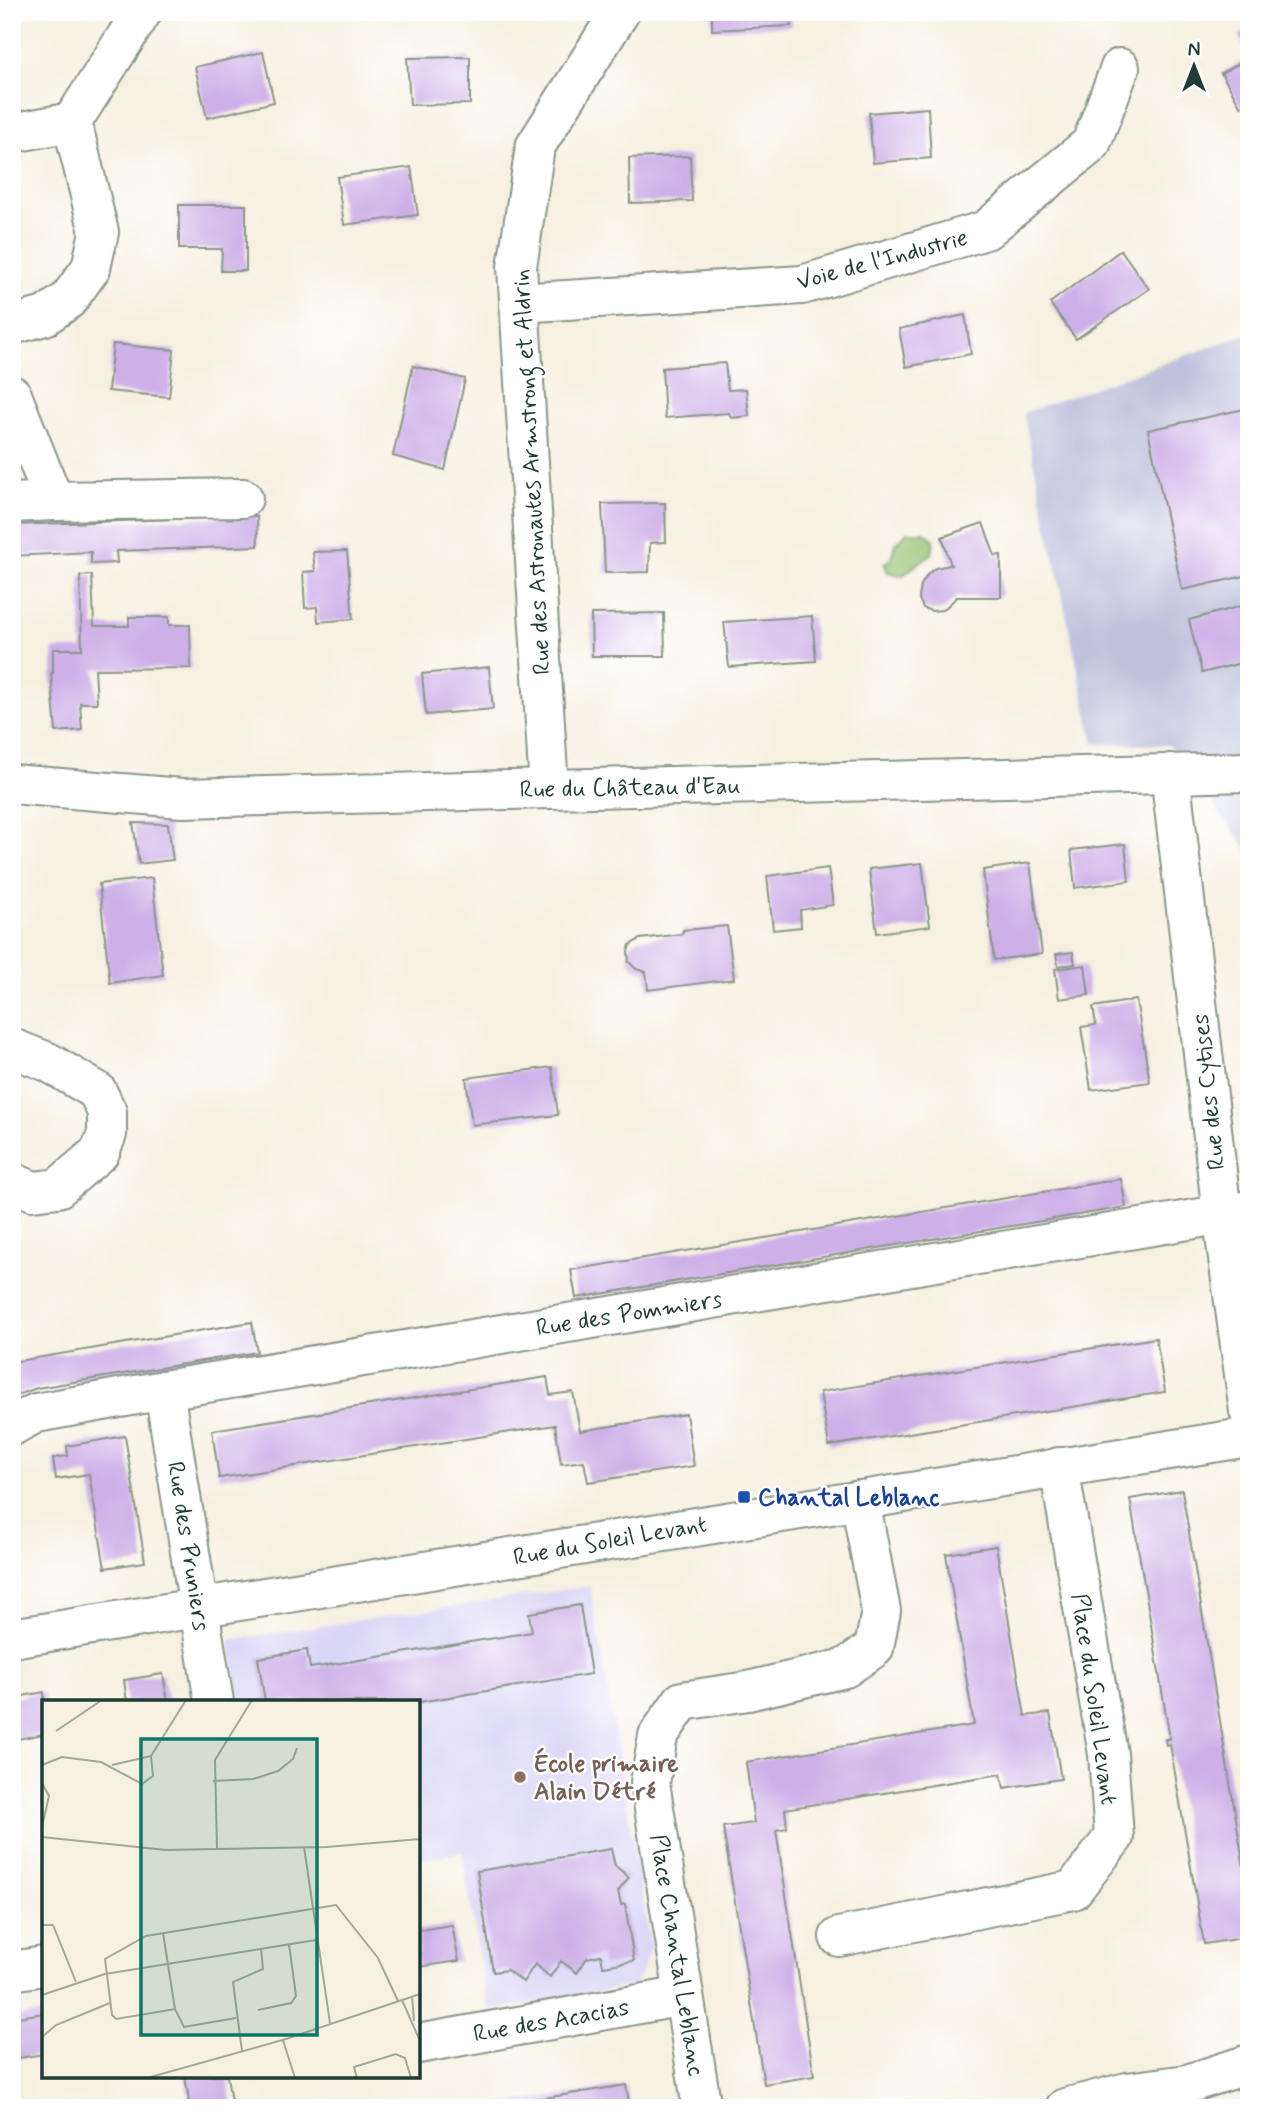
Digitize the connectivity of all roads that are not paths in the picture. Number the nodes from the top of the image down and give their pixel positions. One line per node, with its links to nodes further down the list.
1 (142, 12): 4 (street)
2 (620, 12): 6 (street, Rue des Astronautes Armstrong et Aldrin)
3 (1121, 68): 6 (street, Voie de l'Industrie)
4 (72, 122): 5 (street); 7 (street)
5 (12, 134)
6 (519, 303): 15 (street, Rue des Astronautes Armstrong et Aldrin)
7 (12, 325)
8 (12, 395): 10 (street)
9 (243, 498): 10 (street)
10 (54, 501): 11 (street)
11 (12, 503)
12 (1249, 772): 13 (street, Rue du Château d'Eau)
13 (1170, 773): 15 (street, Rue du Château d'Eau); 18 (street, Rue des Cytises)
14 (12, 785): 15 (street, Rue du Château d'Eau)
15 (549, 789)
16 (12, 1048): 17 (street)
17 (12, 1182)
18 (1235, 1212): 19 (street, Rue des Pommiers); 20 (street, Rue des Cytises)
19 (164, 1390): 21 (street, Rue des Pommiers); 25 (street, Rue des Pruniers)
20 (1249, 1411)
21 (12, 1426)
22 (1249, 1437): 23 (street, Rue du Soleil Levant)
23 (1059, 1467): 24 (street, Rue du Soleil Levant); 28 (street, Place du Soleil Levant)
24 (860, 1500): 25 (street, Rue du Soleil Levant); 31 (street, Place Chantal Leblanc)
25 (200, 1607): 26 (street, Rue du Soleil Levant); 27 (street, Rue des Pruniers)
26 (12, 1637)
27 (214, 1700)
28 (839, 1937)
29 (42, 1966): 30 (street)
30 (12, 1971)
31 (684, 1996): 32 (street, Rue des Acacias); 35 (street, Place Chantal Leblanc)
32 (420, 2044)
33 (1249, 2064): 34 (street)
34 (1187, 2084): 36 (street); 37 (street)
35 (702, 2108)
36 (1066, 2108)
37 (1141, 2108)

